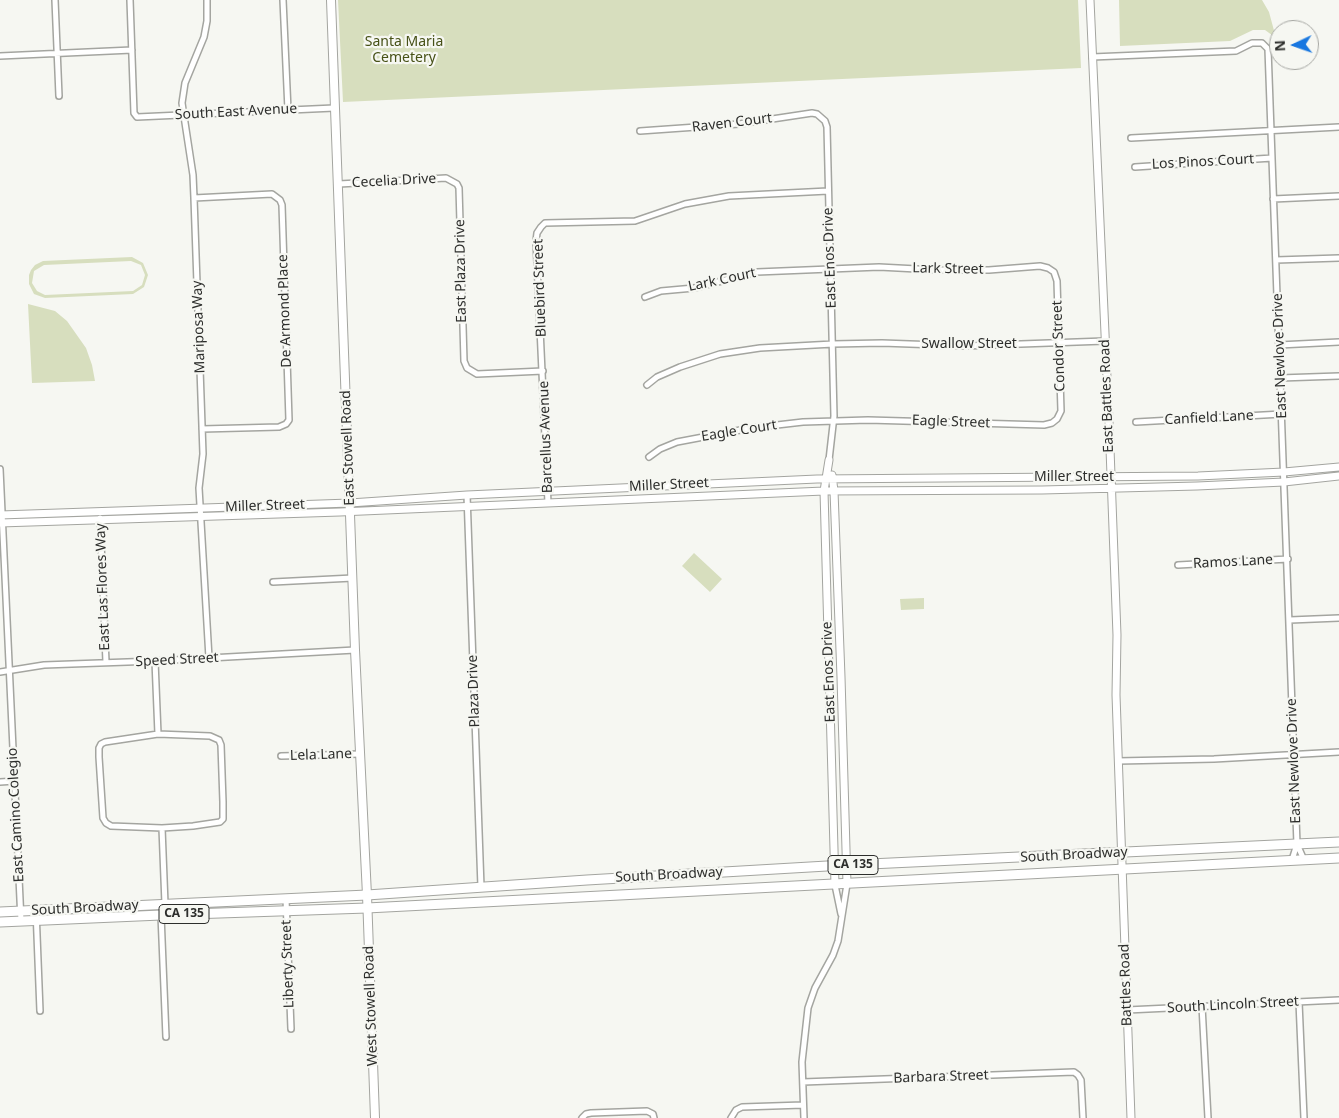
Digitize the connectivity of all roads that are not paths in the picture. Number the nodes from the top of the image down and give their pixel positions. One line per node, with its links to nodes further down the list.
1 (55, 0): 8 (street)
2 (130, 0): 7 (street)
3 (207, 0): 14 (street, Mariposa Way)
4 (283, 0): 13 (street)
5 (331, 0): 12 (main road, East Stowell Road)
6 (1090, 0): 10 (street, East Battles Road)
7 (132, 50): 8 (street); 14 (street, South East Avenue)
8 (57, 53): 9 (street); 11 (street)
9 (0, 56)
10 (1092, 57): 18 (street, East Newlove Drive); 33 (street, East Battles Road)
11 (59, 96)
12 (334, 108): 13 (street, South East Avenue); 23 (main road, East Stowell Road)
13 (288, 110): 14 (street, South East Avenue)
14 (184, 115): 26 (street, Mariposa Way)
15 (822, 118): 17 (street, Raven Court); 24 (street, East Enos Drive)
16 (1339, 127): 18 (street)
17 (640, 130)
18 (1271, 130): 19 (street); 20 (street, East Newlove Drive)
19 (1132, 138)
20 (1272, 158): 21 (street, Los Pinos Court); 27 (street, East Newlove Drive)
21 (1135, 167)
22 (449, 179): 23 (street, Cecelia Drive); 38 (street, East Plaza Drive)
23 (339, 184): 61 (main road, East Stowell Road)
24 (828, 192): 30 (street, East Enos Drive); 38 (street, Bluebird Street)
25 (1339, 196): 27 (street)
26 (194, 198): 46 (street, Mariposa Way); 46 (street, De Armond Place)
27 (1274, 199): 29 (street, East Newlove Drive)
28 (1339, 258): 29 (street)
29 (1276, 260): 37 (street, East Newlove Drive)
30 (831, 268): 31 (street, Lark Street); 32 (street, Lark Court); 36 (street, East Enos Drive)
31 (1057, 281): 35 (street, Condor Street)
32 (645, 297)
33 (1105, 341): 35 (street, Swallow Street); 53 (street, East Battles Road)
34 (1339, 342): 37 (street)
35 (1059, 343): 36 (street, Swallow Street); 42 (street, Condor Street)
36 (833, 344): 41 (street, Swallow Street); 44 (street, East Enos Drive)
37 (1279, 345): 40 (street, East Newlove Drive)
38 (543, 371): 57 (street, Barcellus Avenue)
39 (1339, 376): 40 (street)
40 (1280, 378): 43 (street, East Newlove Drive)
41 (647, 385)
42 (1061, 411): 44 (street, Eagle Street)
43 (1282, 414): 45 (street, Canfield Lane); 51 (street, East Newlove Drive)
44 (834, 421): 47 (street, Eagle Court); 48 (street, East Enos Drive)
45 (1136, 422)
46 (202, 429): 64 (street, Mariposa Way)
47 (649, 457)
48 (829, 460): 54 (street, East Enos Drive)
49 (1339, 467): 51 (street, Miller Street)
50 (0, 469): 67 (street, East Camino Colegio)
51 (1284, 472): 53 (street, Miller Street); 55 (street, East Newlove Drive)
52 (1339, 476): 55 (street, Miller Street)
53 (1110, 477): 54 (street, Miller Street); 56 (street, East Battles Road)
54 (828, 478): 57 (street, Miller Street); 58 (street, East Enos Drive); 59 (street, East Enos Drive)
55 (1284, 482): 56 (street, Miller Street); 68 (street, East Newlove Drive)
56 (1110, 489): 59 (street, Miller Street); 85 (street, East Battles Road)
57 (548, 491): 60 (street, Miller Street); 62 (street, Barcellus Avenue)
58 (824, 491): 59 (street, Miller Street); 62 (street, Miller Street); 96 (street, East Enos Drive)
59 (834, 491): 95 (street, East Enos Drive)
60 (467, 495): 61 (street, Miller Street); 63 (street, Plaza Drive)
61 (350, 503): 64 (street, Miller Street); 65 (main road, East Stowell Road)
62 (548, 503): 63 (street, Miller Street)
63 (467, 506): 65 (street, Miller Street); 100 (street, Plaza Drive)
64 (201, 512): 65 (street, Miller Street); 66 (street, Miller Street); 75 (street, Mariposa Way)
65 (351, 512): 70 (main road, East Stowell Road)
66 (100, 516): 67 (street, Miller Street); 77 (street, East Las Flores Way)
67 (1, 519): 78 (street, East Camino Colegio)
68 (1288, 560): 69 (street, Ramos Lane); 73 (street, East Newlove Drive)
69 (1178, 566)
70 (353, 578): 71 (street); 74 (main road, East Stowell Road)
71 (273, 582)
72 (1339, 618): 73 (street)
73 (1290, 620): 83 (street, East Newlove Drive)
74 (355, 650): 75 (street, Speed Street); 82 (main road, East Stowell Road)
75 (209, 658): 76 (street, Speed Street)
76 (155, 661): 77 (street, Speed Street); 80 (street)
77 (106, 662): 78 (street, Speed Street)
78 (8, 671): 79 (street, Speed Street); 86 (street, East Camino Colegio)
79 (0, 672)
80 (158, 734): 88 (street); 88 (street)
81 (1339, 752): 83 (street)
82 (360, 754): 84 (street, Lela Lane); 101 (main road, East Stowell Road)
83 (1294, 754): 85 (street); 90 (street, East Newlove Drive)
84 (282, 756)
85 (1118, 761): 91 (street, East Battles Road)
86 (15, 781): 87 (street); 106 (street, East Camino Colegio)
87 (0, 782)
88 (162, 828): 103 (street)
89 (1339, 842): 90 (main road, South Broadway / CA 135)
90 (1297, 844): 91 (main road, South Broadway / CA 135); 93 (street, East Newlove Drive); 94 (street, East Newlove Drive)
91 (1122, 852): 95 (main road, South Broadway / CA 135); 97 (street, Battles Road)
92 (1339, 858): 94 (main road, South Broadway / CA 135)
93 (1292, 860): 94 (main road, South Broadway / CA 135); 97 (main road, South Broadway / CA 135)
94 (1304, 860)
95 (846, 865): 96 (main road, South Broadway / CA 135); 98 (street, East Enos Drive)
96 (834, 866): 99 (street, East Enos Drive); 100 (main road, South Broadway / CA 135)
97 (1122, 870): 98 (main road, South Broadway / CA 135); 116 (street, Battles Road)
98 (847, 884): 99 (main road, South Broadway / CA 135); 110 (street)
99 (835, 885): 104 (main road, South Broadway / CA 135); 110 (street)
100 (481, 887): 101 (main road, South Broadway / CA 135)
101 (367, 895): 102 (main road, South Broadway / CA 135); 104 (main road, West Stowell Road)
102 (286, 899): 103 (main road, South Broadway / CA 135); 105 (street, Liberty Street)
103 (166, 904): 108 (street); 109 (main road, South Broadway / CA 135)
104 (368, 908): 105 (main road, South Broadway / CA 135); 122 (main road, West Stowell Road)
105 (286, 910): 108 (main road, South Broadway / CA 135); 118 (street, Liberty Street)
106 (20, 911): 107 (main road, South Broadway / CA 135); 109 (main road, South Broadway / CA 135); 111 (street, East Camino Colegio)
107 (0, 912)
108 (161, 914): 109 (main road, South Broadway / CA 135); 119 (street)
109 (36, 915): 111 (main road, South Broadway / CA 135); 117 (street)
110 (842, 917): 120 (street)
111 (21, 921): 112 (main road, South Broadway / CA 135)
112 (0, 922)
113 (1339, 1000): 114 (street, South Lincoln Street)
114 (1299, 1002): 115 (street, South Lincoln Street); 130 (street)
115 (1202, 1006): 116 (street, South Lincoln Street); 129 (street)
116 (1127, 1010): 128 (street, Battles Road)
117 (40, 1011)
118 (291, 1029)
119 (166, 1037)
120 (803, 1082): 121 (street); 127 (street, Barbara Street)
121 (803, 1105): 125 (street); 126 (street)
122 (375, 1118)
123 (582, 1118): 124 (street)
124 (654, 1118)
125 (731, 1118)
126 (804, 1118)
127 (1083, 1118)
128 (1131, 1118)
129 (1208, 1118)
130 (1304, 1118)

